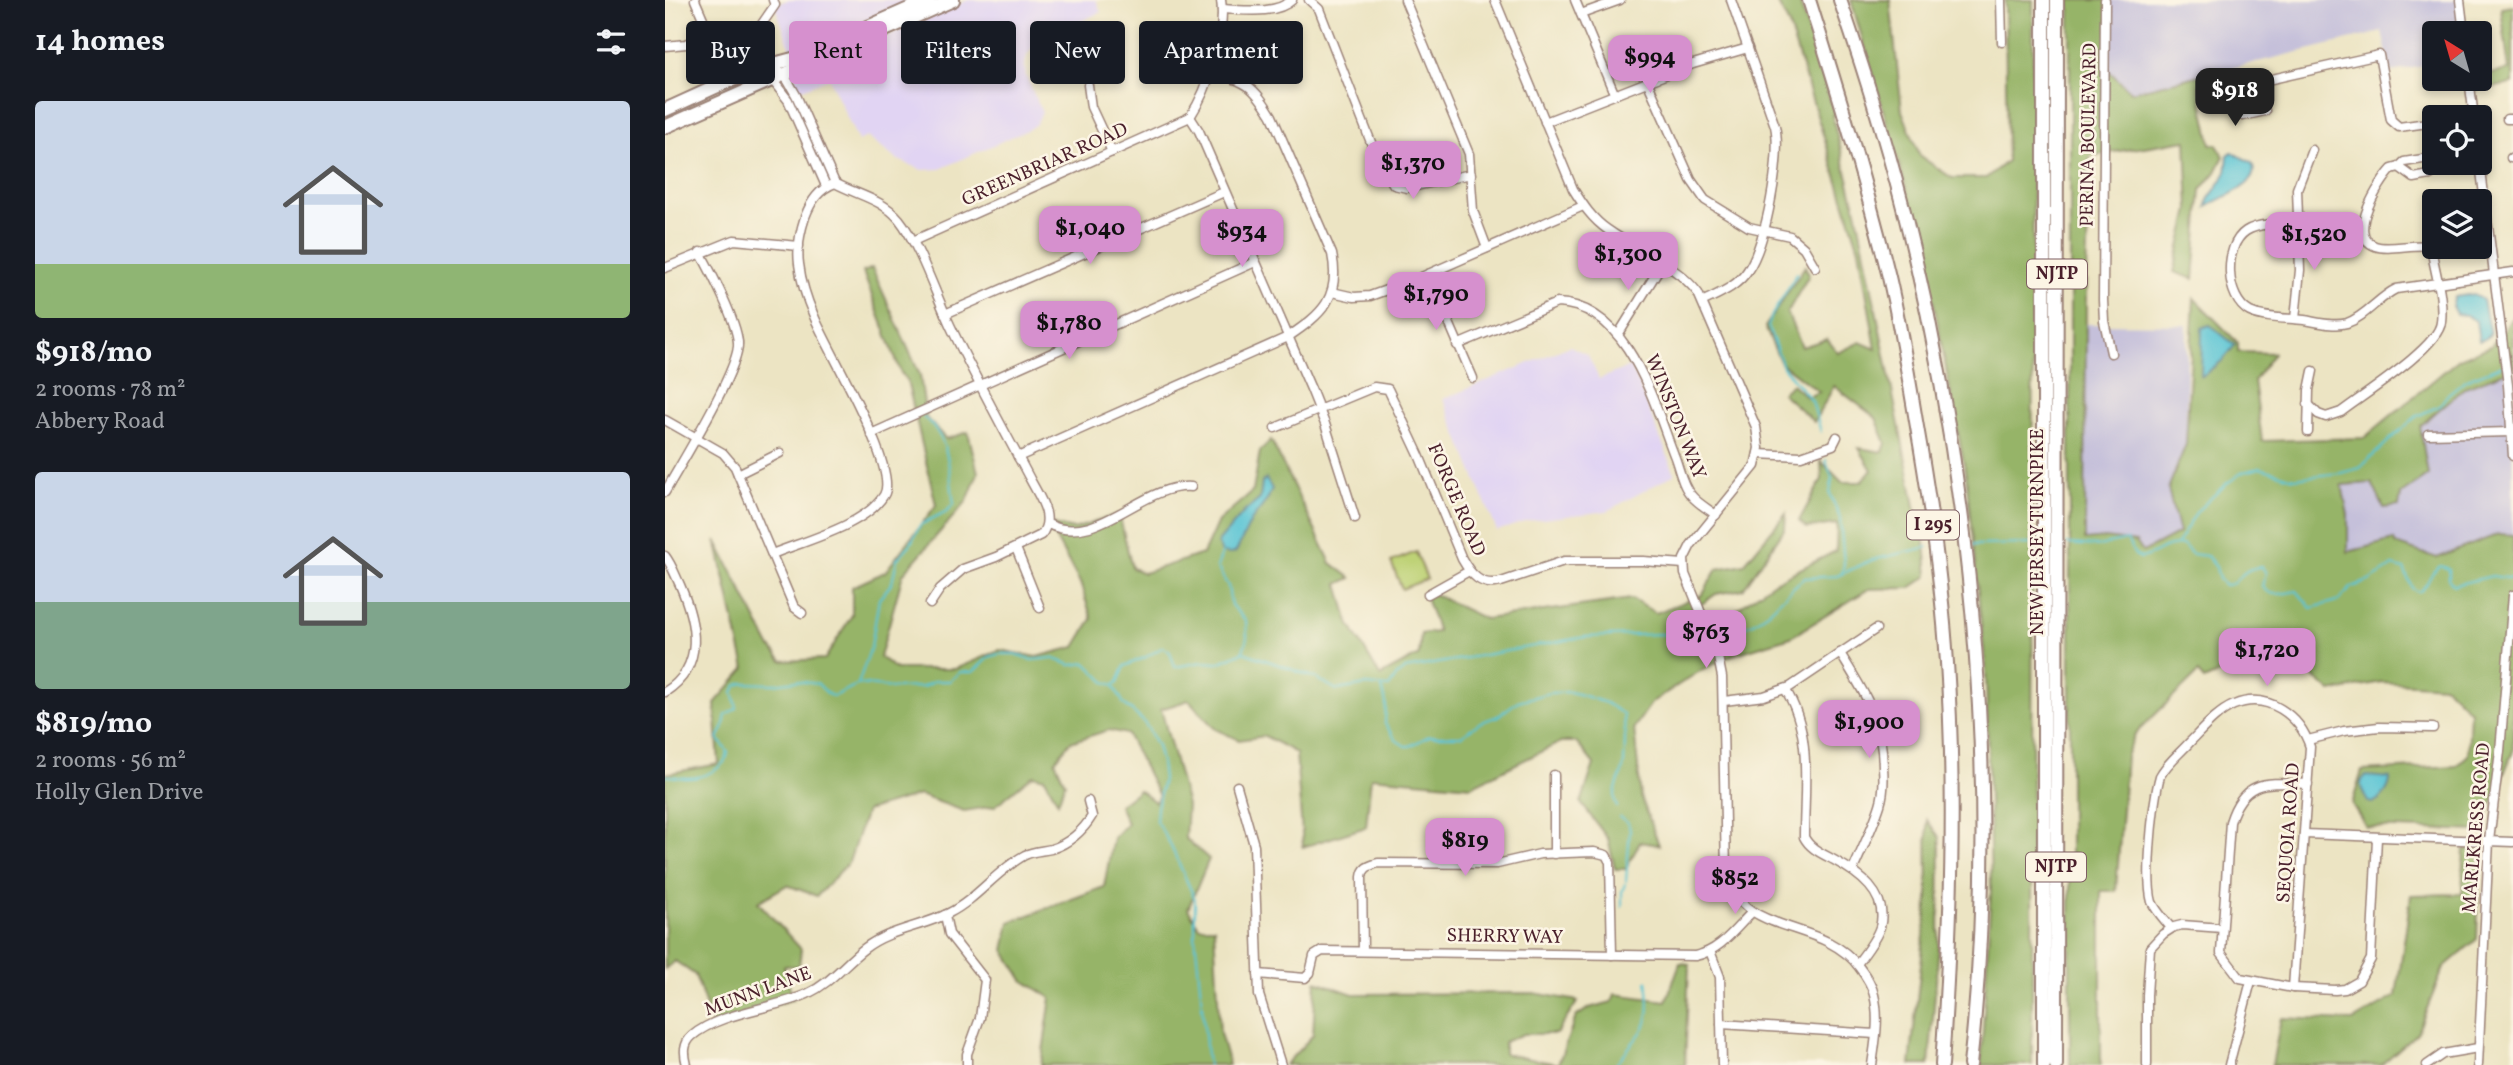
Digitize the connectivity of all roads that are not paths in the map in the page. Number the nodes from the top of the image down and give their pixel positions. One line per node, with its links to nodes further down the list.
1 (695, 0): 21 (street)
2 (773, 0): 22 (street)
3 (929, 0): 28 (highway)
4 (953, 0): 29 (highway)
5 (1293, 0): 19 (street)
6 (1308, 0): 47 (street)
7 (1405, 0): 47 (street)
8 (1495, 0): 41 (street)
9 (1575, 0): 20 (street)
10 (1620, 0): 20 (street)
11 (1731, 0): 27 (street)
12 (1840, 0): 146 (highway, I 295)
13 (2001, 0): 24 (street)
14 (2044, 0): 147 (highway, NEW JERSEY TURNPIKE / NJTP)
15 (2057, 0): 148 (highway, NEW JERSEY TURNPIKE / NJTP)
16 (2105, 0): 75 (street, PERINA BOULEVARD)
17 (2460, 0): 23 (street)
18 (1809, 2): 145 (highway, I 295)
19 (1222, 4)
20 (1581, 14): 38 (street)
21 (704, 21)
22 (762, 21)
23 (2463, 21)
24 (2002, 42)
25 (686, 44): 26 (street)
26 (665, 46)
27 (1748, 48): 31 (street); 53 (street)
28 (775, 71)
29 (775, 72)
30 (775, 73): 49 (street)
31 (1647, 81): 38 (street); 53 (street)
32 (2258, 82): 32 (street); 42 (street)
33 (740, 84): 39 (highway)
34 (750, 84): 43 (highway)
35 (1206, 84): 40 (street)
36 (1245, 84): 68 (street)
37 (1088, 85): 45 (street)
38 (1614, 93): 41 (street)
39 (665, 110)
40 (1190, 117): 45 (street, GREENBRIAR ROAD); 50 (street)
41 (1545, 122): 51 (street)
42 (2422, 124)
43 (665, 127)
44 (2312, 150): 52 (street)
45 (1112, 152): 54 (street, GREENBRIAR ROAD)
46 (2399, 167): 55 (street)
47 (1471, 174): 57 (street)
48 (2481, 175): 66 (street)
49 (831, 185): 54 (street); 56 (street)
50 (1224, 192): 60 (street); 70 (street)
51 (1583, 206): 57 (street); 61 (street)
52 (2299, 224): 71 (street); 71 (street)
53 (1764, 232): 62 (street); 69 (street)
54 (913, 241): 70 (street)
55 (2422, 245)
56 (799, 246): 58 (street); 86 (street)
57 (1487, 248): 65 (street)
58 (700, 252): 63 (street); 88 (street)
59 (2435, 259): 67 (street)
60 (1255, 262): 73 (street); 78 (street)
61 (1662, 264): 69 (street); 72 (street)
62 (1815, 267)
63 (665, 268)
64 (2513, 272): 66 (street)
65 (1428, 274): 68 (street); 74 (street)
66 (2493, 276): 67 (street); 84 (street)
67 (2439, 283): 71 (street); 79 (street)
68 (1332, 292): 73 (street)
69 (1704, 301): 90 (street)
70 (945, 314): 78 (street)
71 (2295, 319)
72 (1618, 335): 74 (street, WINSTON WAY); 96 (street, WINSTON WAY)
73 (1288, 337): 80 (street); 92 (street)
74 (1457, 345): 77 (street)
75 (2111, 353)
76 (2312, 372): 79 (street)
77 (1473, 378)
78 (979, 386): 86 (street); 92 (street)
79 (2308, 404): 83 (street)
80 (1319, 409): 82 (street, FORGE ROAD); 97 (street); 103 (street, FORGE ROAD)
81 (665, 421): 88 (street)
82 (1275, 428)
83 (2308, 432)
84 (2511, 432): 85 (street); 91 (street)
85 (2428, 434)
86 (871, 435): 100 (street)
87 (1837, 437): 90 (street)
88 (695, 438): 93 (street); 95 (street)
89 (780, 453): 93 (street)
90 (1758, 454): 96 (street)
91 (2513, 456)
92 (1018, 457): 98 (street)
93 (738, 474): 100 (street)
94 (1191, 487): 98 (street)
95 (665, 492)
96 (1716, 515): 102 (street)
97 (1355, 518)
98 (1048, 524): 99 (street)
99 (1016, 548): 106 (street); 107 (street)
100 (772, 554): 108 (street)
101 (665, 556): 112 (street)
102 (1684, 564): 103 (street, FORGE ROAD); 113 (street)
103 (1469, 571): 104 (street)
104 (1428, 594)
105 (2513, 595): 122 (street, MARLKRESS ROAD)
106 (930, 604)
107 (1040, 608)
108 (801, 613)
109 (1875, 629): 110 (street)
110 (1840, 653): 111 (street); 125 (street)
111 (1786, 690): 113 (street); 125 (street)
112 (665, 692)
113 (1724, 701): 126 (street)
114 (2433, 728): 115 (street)
115 (2308, 740): 117 (street, SEQUOIA ROAD); 128 (street, SEQUOIA ROAD)
116 (1554, 775): 124 (street)
117 (2308, 784): 120 (street, SEQUOIA ROAD); 129 (street)
118 (1237, 786): 134 (street)
119 (1088, 801): 127 (street, MUNN LANE)
120 (2304, 834): 121 (street); 136 (street, SEQUOIA ROAD)
121 (2377, 838): 122 (street); 136 (street)
122 (2489, 841): 123 (street); 139 (street, MARLKRESS ROAD)
123 (2513, 842)
124 (1554, 854): 130 (street); 132 (street)
125 (1853, 870): 133 (street)
126 (1752, 912): 131 (street); 133 (street)
127 (945, 915): 140 (street, MUNN LANE); 141 (street)
128 (2171, 928): 129 (street); 149 (street)
129 (2222, 928): 135 (street)
130 (1363, 951): 132 (street, SHERRY WAY); 134 (street, SHERRY WAY)
131 (1710, 951): 132 (street, SHERRY WAY); 137 (street)
132 (1612, 955)
133 (1857, 964): 138 (street)
134 (1258, 974): 142 (street)
135 (2251, 981): 136 (street); 150 (street)
136 (2293, 988)
137 (1721, 1024): 138 (street); 143 (street)
138 (1875, 1034): 144 (street)
139 (2478, 1048): 151 (street); 152 (street, MARLKRESS ROAD)
140 (687, 1065)
141 (967, 1065)
142 (1281, 1065)
143 (1722, 1065)
144 (1872, 1065)
145 (1942, 1065)
146 (1971, 1065)
147 (2044, 1065)
148 (2056, 1065)
149 (2147, 1065)
150 (2229, 1065)
151 (2427, 1065)
152 (2477, 1065)

